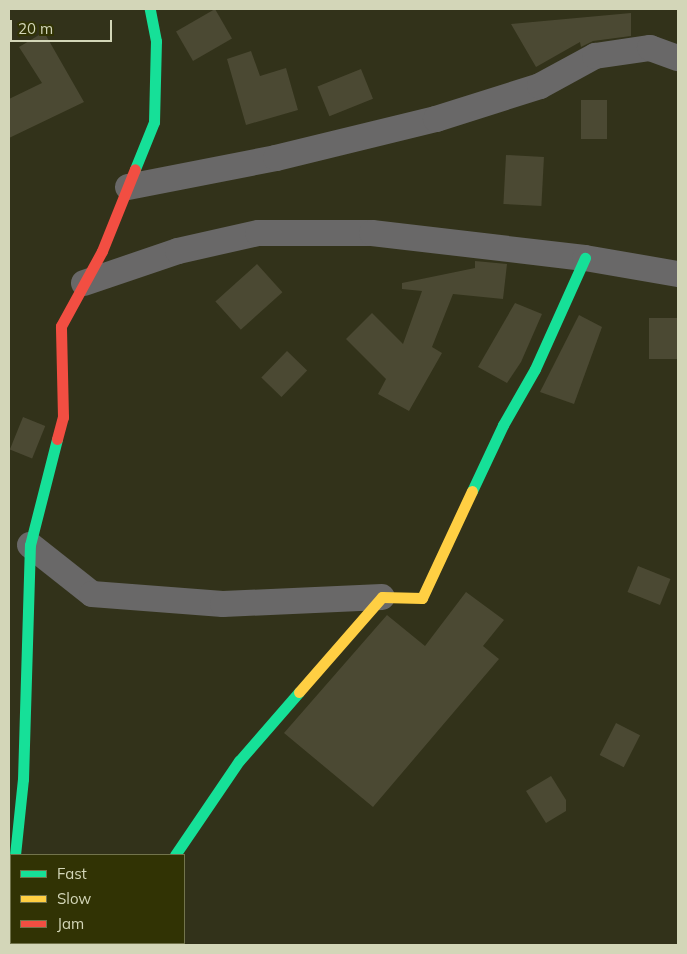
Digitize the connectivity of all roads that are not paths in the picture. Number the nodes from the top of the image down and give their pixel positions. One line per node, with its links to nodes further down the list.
1 (150, 9): 3 (street)
2 (678, 58): 3 (street)
3 (128, 187): 6 (street)
4 (585, 258): 5 (street); 6 (street); 8 (street)
5 (678, 274)
6 (84, 283): 7 (street)
7 (30, 545): 8 (street); 9 (street)
8 (382, 597): 10 (street)
9 (15, 854)
10 (176, 854)

